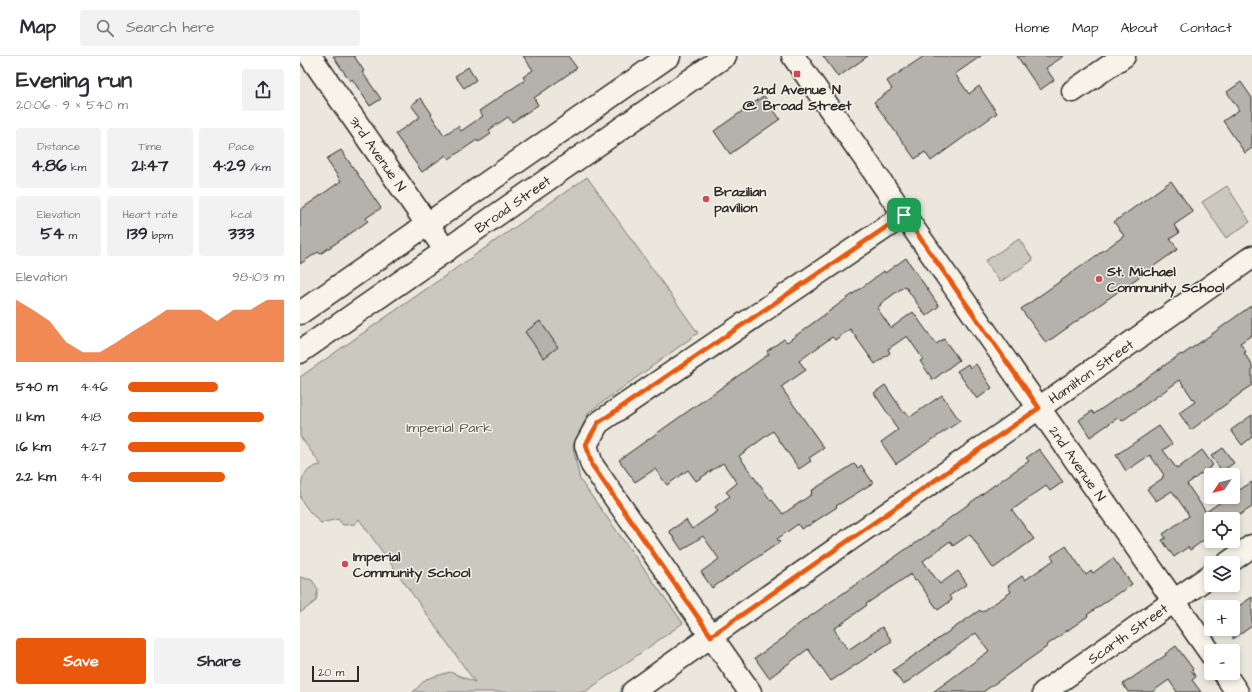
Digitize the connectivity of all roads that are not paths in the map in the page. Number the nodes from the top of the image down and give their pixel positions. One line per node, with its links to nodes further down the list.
1 (310, 56): 8 (street, 3rd Avenue N)
2 (669, 56): 8 (street)
3 (725, 56): 9 (street, Broad Street)
4 (793, 56): 7 (street, 2nd Avenue N)
5 (1124, 56): 6 (street)
6 (1073, 91)
7 (904, 215): 13 (street, 2nd Avenue N); 18 (street)
8 (427, 224): 9 (street, 3rd Avenue N); 11 (street)
9 (446, 251): 12 (street, Broad Street)
10 (1252, 257): 13 (street, Hamilton Street)
11 (300, 313)
12 (300, 352)
13 (1039, 408): 17 (street, 2nd Avenue N); 18 (street, Hamilton Street)
14 (1252, 546): 15 (street)
15 (1238, 556)
16 (1204, 580): 17 (street, Scarth Street)
17 (1175, 600): 19 (street, 2nd Avenue N); 23 (street, Scarth Street)
18 (711, 636): 21 (street, Hamilton Street); 22 (street)
19 (1204, 644)
20 (1229, 680): 24 (street)
21 (634, 692)
22 (750, 692)
23 (1044, 692)
24 (1237, 692)

